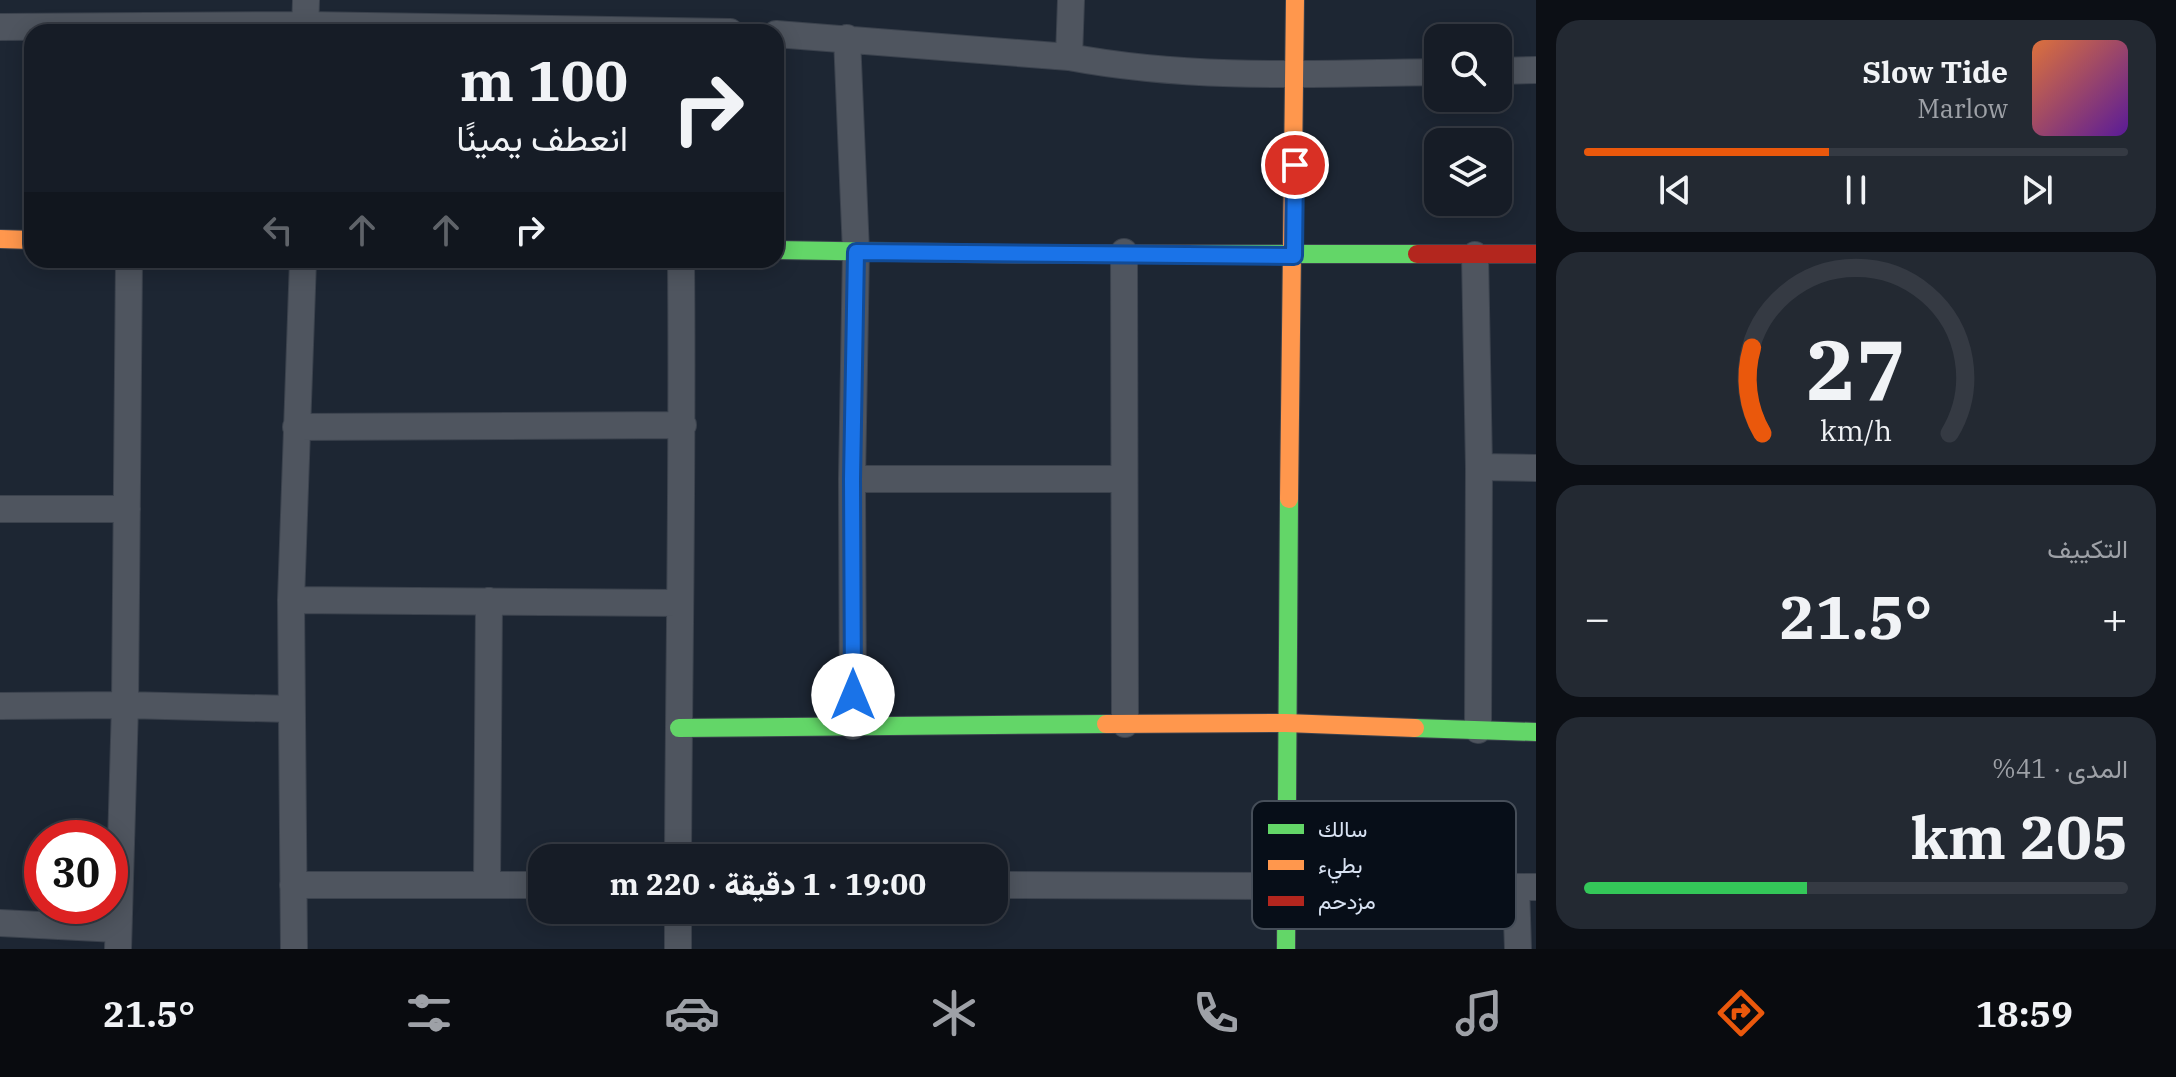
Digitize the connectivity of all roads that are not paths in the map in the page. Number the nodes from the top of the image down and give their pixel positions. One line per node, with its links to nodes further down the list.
1 (1071, 0): 10 (street)
2 (1295, 0): 14 (street)
3 (305, 19): 4 (street); 5 (street)
4 (114, 24)
5 (465, 24)
6 (24, 26): 7 (street)
7 (0, 27)
8 (784, 34): 9 (street)
9 (847, 38): 10 (street); 18 (street)
10 (1069, 57): 14 (street)
11 (1536, 70): 12 (street)
12 (1512, 71)
13 (1424, 72): 14 (street)
14 (1296, 75): 22 (street)
15 (0, 239): 16 (street)
16 (24, 240)
17 (784, 250): 18 (street)
18 (856, 252): 19 (street); 30 (street)
19 (1124, 252): 22 (street); 31 (street)
20 (1536, 254): 21 (street)
21 (1475, 255): 22 (street); 28 (street)
22 (1294, 256): 40 (street)
23 (129, 268): 33 (street)
24 (303, 268): 27 (street)
25 (681, 268): 26 (street)
26 (683, 425): 27 (street); 36 (street)
27 (296, 427): 34 (street)
28 (1479, 467): 29 (street); 44 (street)
29 (1536, 468)
30 (852, 479): 31 (street); 42 (street)
31 (1124, 479): 41 (street)
32 (0, 509): 33 (street)
33 (127, 509): 37 (street)
34 (291, 600): 35 (street); 39 (street)
35 (489, 601): 36 (street); 49 (street)
36 (678, 603): 43 (street)
37 (125, 705): 38 (street); 39 (street); 57 (street)
38 (0, 706)
39 (291, 709): 48 (street)
40 (1286, 723): 41 (street); 44 (street); 46 (street)
41 (1125, 724): 42 (street)
42 (853, 726): 43 (street)
43 (679, 728): 47 (street)
44 (1478, 730): 45 (street)
45 (1536, 732)
46 (1286, 801)
47 (678, 844)
48 (293, 885): 49 (street); 58 (street)
49 (487, 885): 50 (street)
50 (528, 885)
51 (1008, 885): 52 (street)
52 (1252, 886)
53 (1526, 887): 61 (street)
54 (0, 923): 57 (street)
55 (678, 924): 59 (street)
56 (1286, 929): 60 (street)
57 (118, 939)
58 (294, 949)
59 (678, 949)
60 (1286, 949)
61 (1518, 949)

